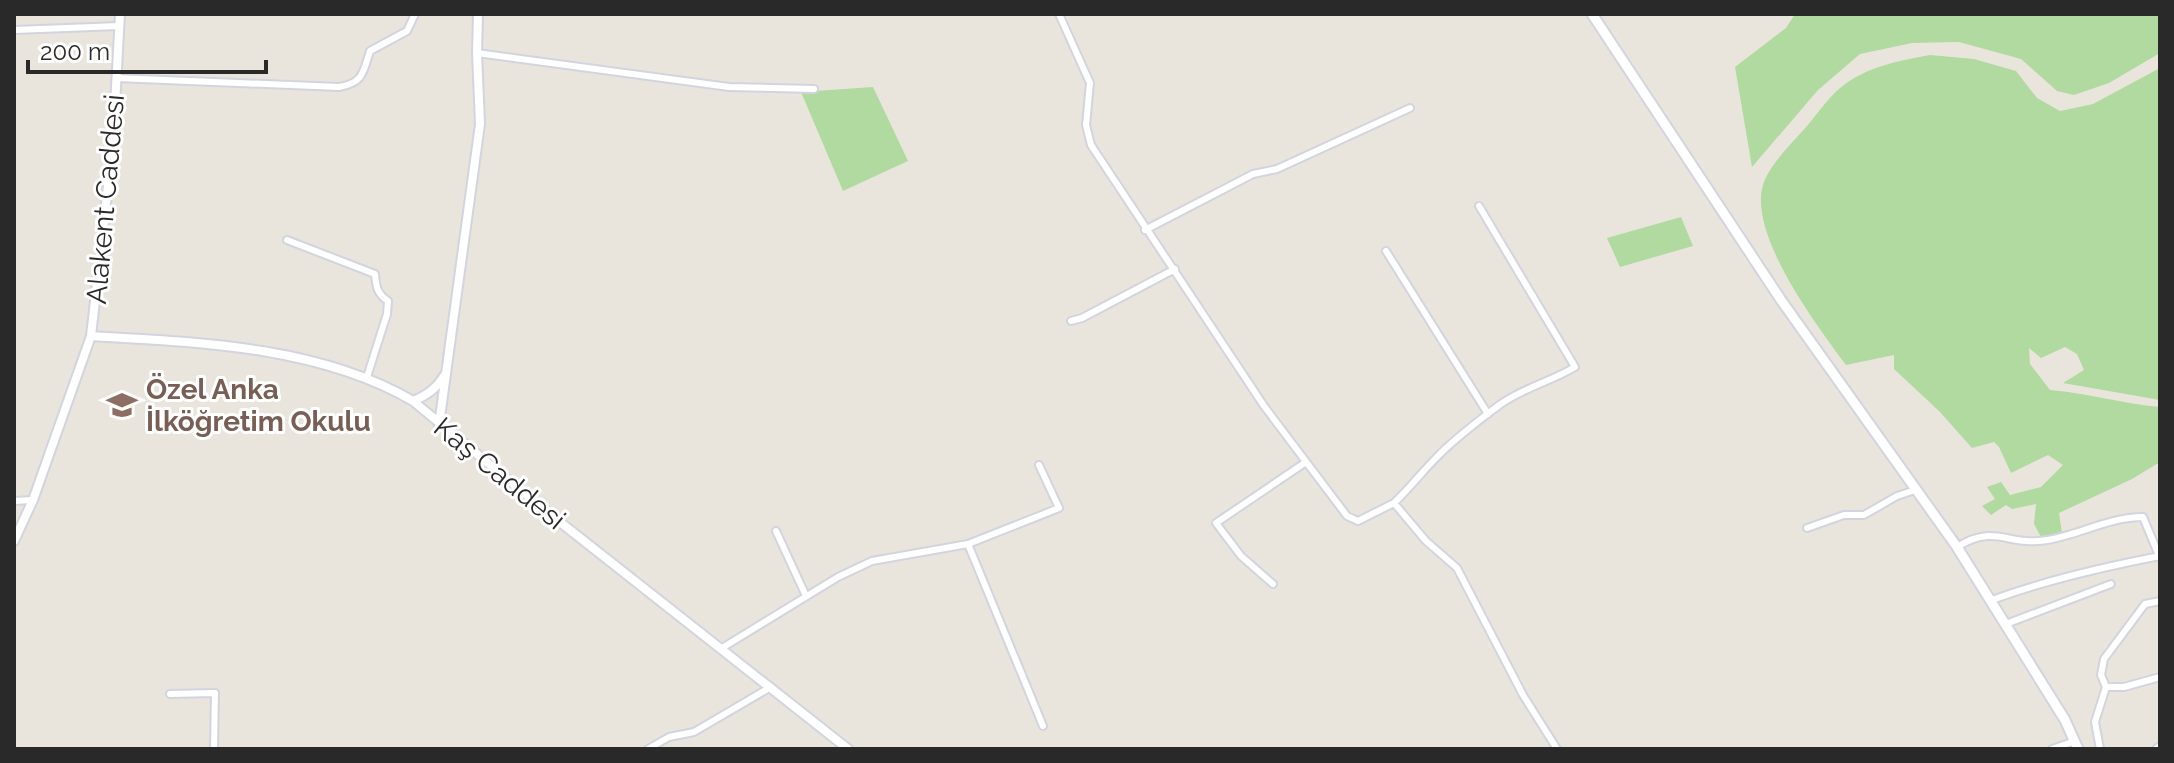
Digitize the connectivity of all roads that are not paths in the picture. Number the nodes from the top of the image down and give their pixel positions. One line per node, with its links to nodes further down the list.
1 (120, 14): 6 (street, Alakent Caddesi)
2 (415, 14): 9 (street)
3 (478, 14): 8 (street)
4 (1059, 14): 13 (street)
5 (1592, 14): 26 (main road)
6 (119, 26): 7 (street); 9 (street, Alakent Caddesi)
7 (14, 30)
8 (477, 53): 10 (street); 19 (street)
9 (116, 78): 18 (street, Alakent Caddesi)
10 (814, 89)
11 (1410, 108): 13 (street)
12 (1479, 206): 22 (street)
13 (1145, 230): 16 (street)
14 (287, 240): 20 (street)
15 (1386, 251): 22 (street)
16 (1175, 269): 17 (street); 24 (street)
17 (1071, 321)
18 (91, 336): 20 (street, Kaş Caddesi); 27 (street, Alakent Caddesi)
19 (447, 372): 21 (street); 23 (street)
20 (367, 377): 21 (street, Kaş Caddesi)
21 (413, 401): 23 (street, Kaş Caddesi)
22 (1488, 414): 29 (street)
23 (439, 425): 42 (street, Kaş Caddesi)
24 (1306, 462): 29 (street); 36 (street)
25 (1039, 465): 33 (street)
26 (1915, 490): 30 (street); 34 (main road)
27 (33, 500): 28 (street); 32 (street, Alakent Caddesi)
28 (14, 501)
29 (1394, 503): 52 (street)
30 (1807, 528)
31 (776, 531): 38 (street)
32 (14, 541)
33 (968, 544): 38 (street); 47 (street)
34 (1957, 547): 35 (street); 39 (main road)
35 (2160, 557): 39 (street)
36 (1273, 584)
37 (2111, 584): 41 (street)
38 (806, 596): 42 (street)
39 (1992, 600): 41 (main road)
40 (2160, 601): 45 (street)
41 (2006, 624): 48 (main road)
42 (722, 648): 44 (street, Kaş Caddesi)
43 (2160, 677): 45 (street)
44 (771, 687): 50 (street); 51 (street, Kaş Caddesi)
45 (2106, 687): 54 (street)
46 (170, 694): 49 (street)
47 (1043, 726)
48 (2077, 745): 53 (street)
49 (214, 749)
50 (648, 749)
51 (848, 749)
52 (1557, 749)
53 (2052, 749)
54 (2100, 749)

